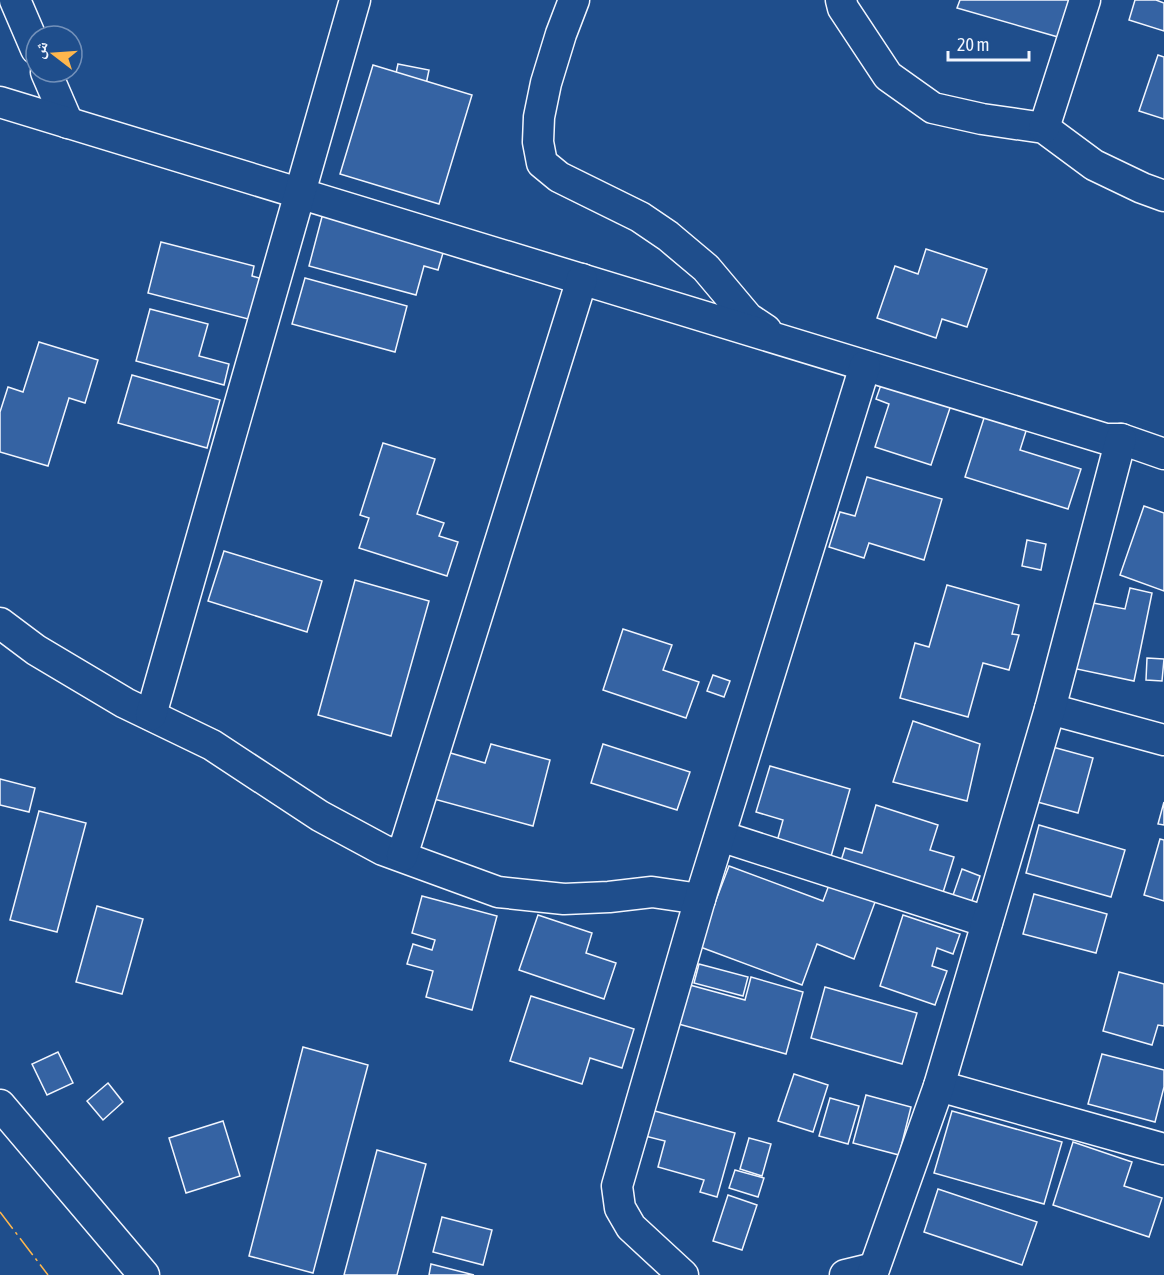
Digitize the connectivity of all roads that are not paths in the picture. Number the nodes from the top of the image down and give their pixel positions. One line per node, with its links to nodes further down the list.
1 (15, 0): 6 (street)
2 (356, 0): 11 (street)
3 (574, 0): 14 (street)
4 (841, 0): 10 (street)
5 (1085, 0): 10 (street)
6 (25, 24)
7 (51, 84): 9 (street)
8 (0, 102): 9 (street)
9 (68, 123): 11 (street)
10 (1044, 128): 12 (street)
11 (300, 194): 13 (street); 20 (street)
12 (1164, 196)
13 (582, 279): 14 (street); 23 (street)
14 (778, 339): 15 (street)
15 (865, 366): 16 (street); 22 (street)
16 (1121, 439): 17 (street); 19 (street)
17 (1164, 454)
18 (0, 623): 20 (street)
19 (1050, 709): 21 (street); 25 (street)
20 (151, 716): 23 (street)
21 (1164, 740)
22 (720, 836): 24 (street); 25 (street)
23 (402, 856): 24 (street)
24 (700, 899): 31 (street)
25 (987, 922): 26 (street)
26 (939, 1086): 28 (street); 29 (street)
27 (0, 1105): 30 (street)
28 (1164, 1149)
29 (873, 1272): 32 (street)
30 (144, 1275)
31 (683, 1275)
32 (845, 1275)

